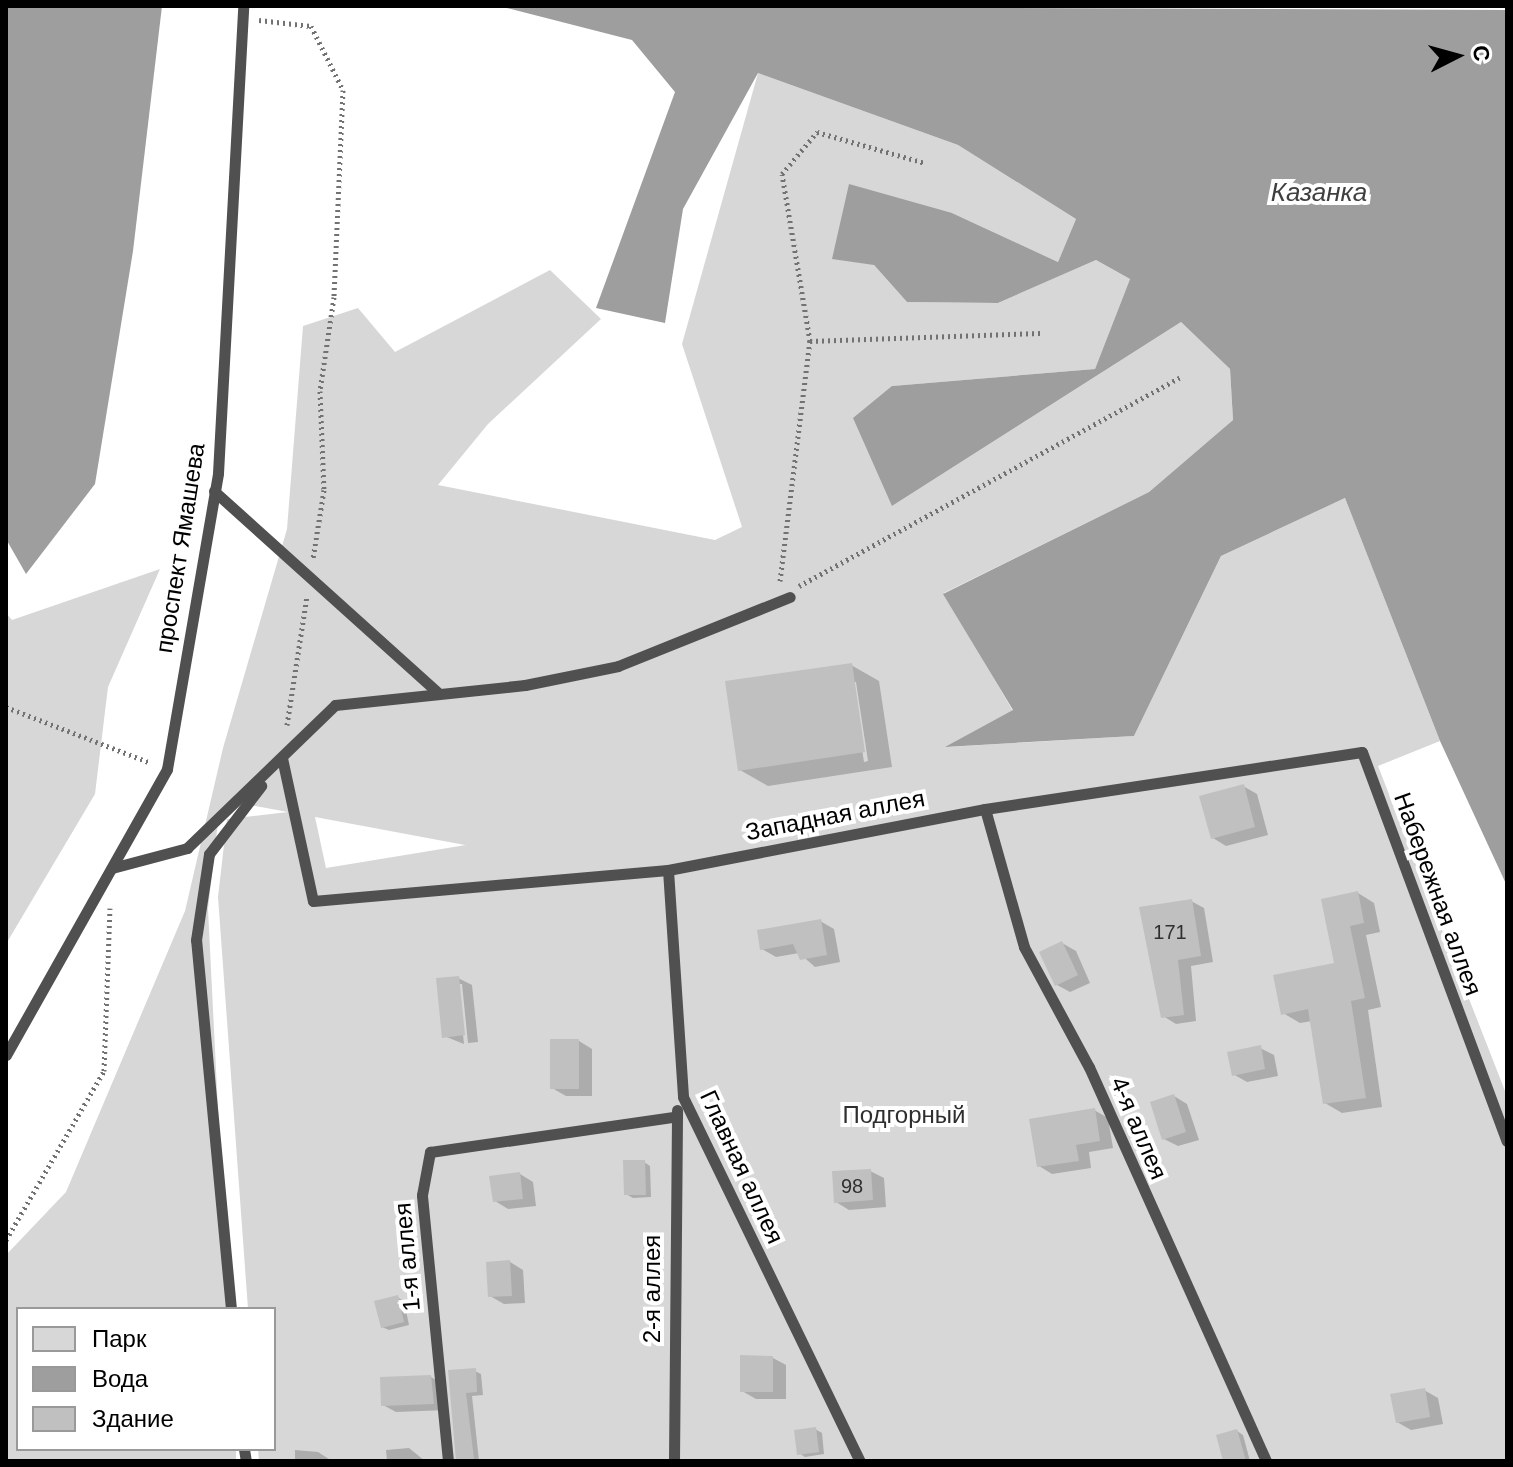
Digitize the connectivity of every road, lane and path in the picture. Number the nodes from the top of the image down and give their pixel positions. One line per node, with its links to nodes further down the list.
1 (242, 12): 6 (lane, проспект Ямашева); 7 (path)
2 (925, 163): 4 (path)
3 (1041, 333): 4 (path)
4 (810, 341): 9 (path)
5 (1181, 377): 9 (path)
6 (214, 491): 10 (lane); 14 (lane, проспект Ямашева)
7 (311, 571)
8 (309, 585): 13 (path)
9 (787, 595): 10 (lane)
10 (437, 692): 13 (lane)
11 (6, 707): 14 (path)
12 (1362, 752): 15 (lane, Западная аллея); 21 (lane, Набережная аллея)
13 (282, 758): 16 (lane); 17 (lane, Западная аллея); 23 (lane)
14 (167, 769): 16 (lane, проспект Ямашева)
15 (985, 809): 17 (lane, Западная аллея); 27 (lane, 4-я аллея)
16 (112, 868): 18 (lane, проспект Ямашева); 22 (path)
17 (668, 870): 19 (lane, Главная аллея)
18 (6, 1055)
19 (683, 1097): 20 (lane); 26 (lane, Главная аллея)
20 (674, 1117): 24 (lane, 1-я аллея); 25 (lane, 2-я аллея)
21 (1507, 1141)
22 (6, 1240)
23 (231, 1307)
24 (448, 1461)
25 (674, 1461)
26 (860, 1461)
27 (1266, 1461)

